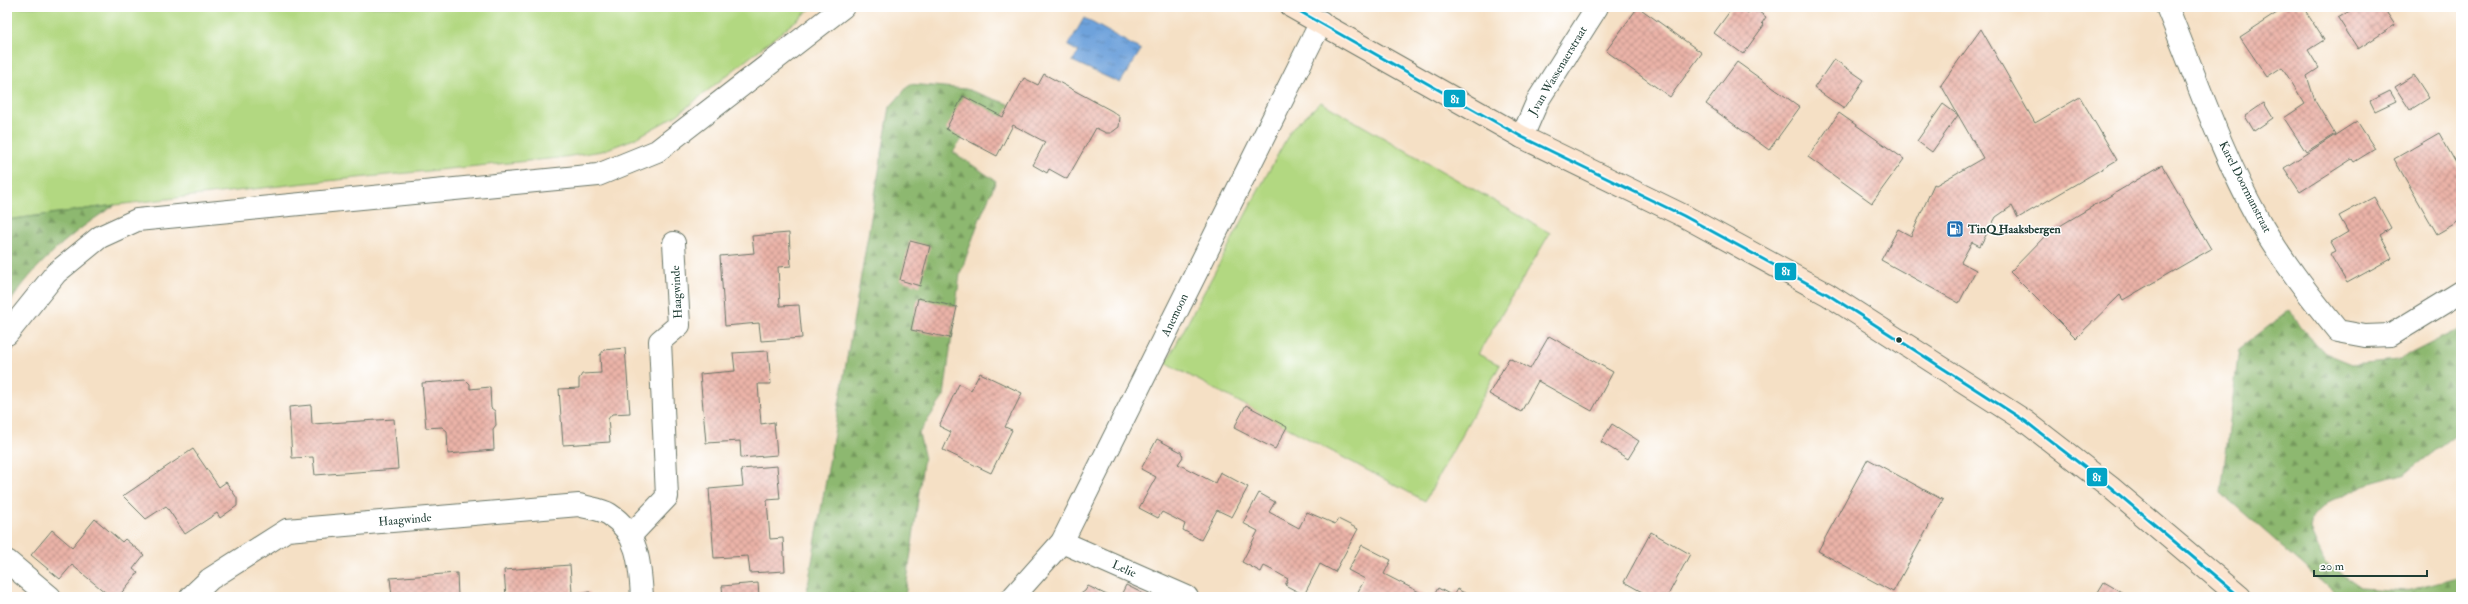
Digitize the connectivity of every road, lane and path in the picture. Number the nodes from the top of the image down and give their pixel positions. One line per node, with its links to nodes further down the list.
1 (843, 7): 9 (street)
2 (1292, 7): 5 (main road)
3 (1597, 7): 6 (street, J.van Wassenaerstraat)
4 (2168, 7): 8 (street, Karel Doormanstraat)
5 (1321, 22): 6 (main road); 11 (street, Anemoon)
6 (1522, 137): 18 (main road)
7 (674, 242): 10 (street, Haagwinde)
8 (2461, 292)
9 (7, 334)
10 (631, 535): 14 (street, Haagwinde); 15 (street, Haagwinde)
11 (1062, 542): 16 (street, Anemoon); 17 (street, Lelie)
12 (7, 562): 13 (street)
13 (50, 597)
14 (191, 597)
15 (642, 597)
16 (1013, 597)
17 (1187, 597)
18 (2240, 597)

